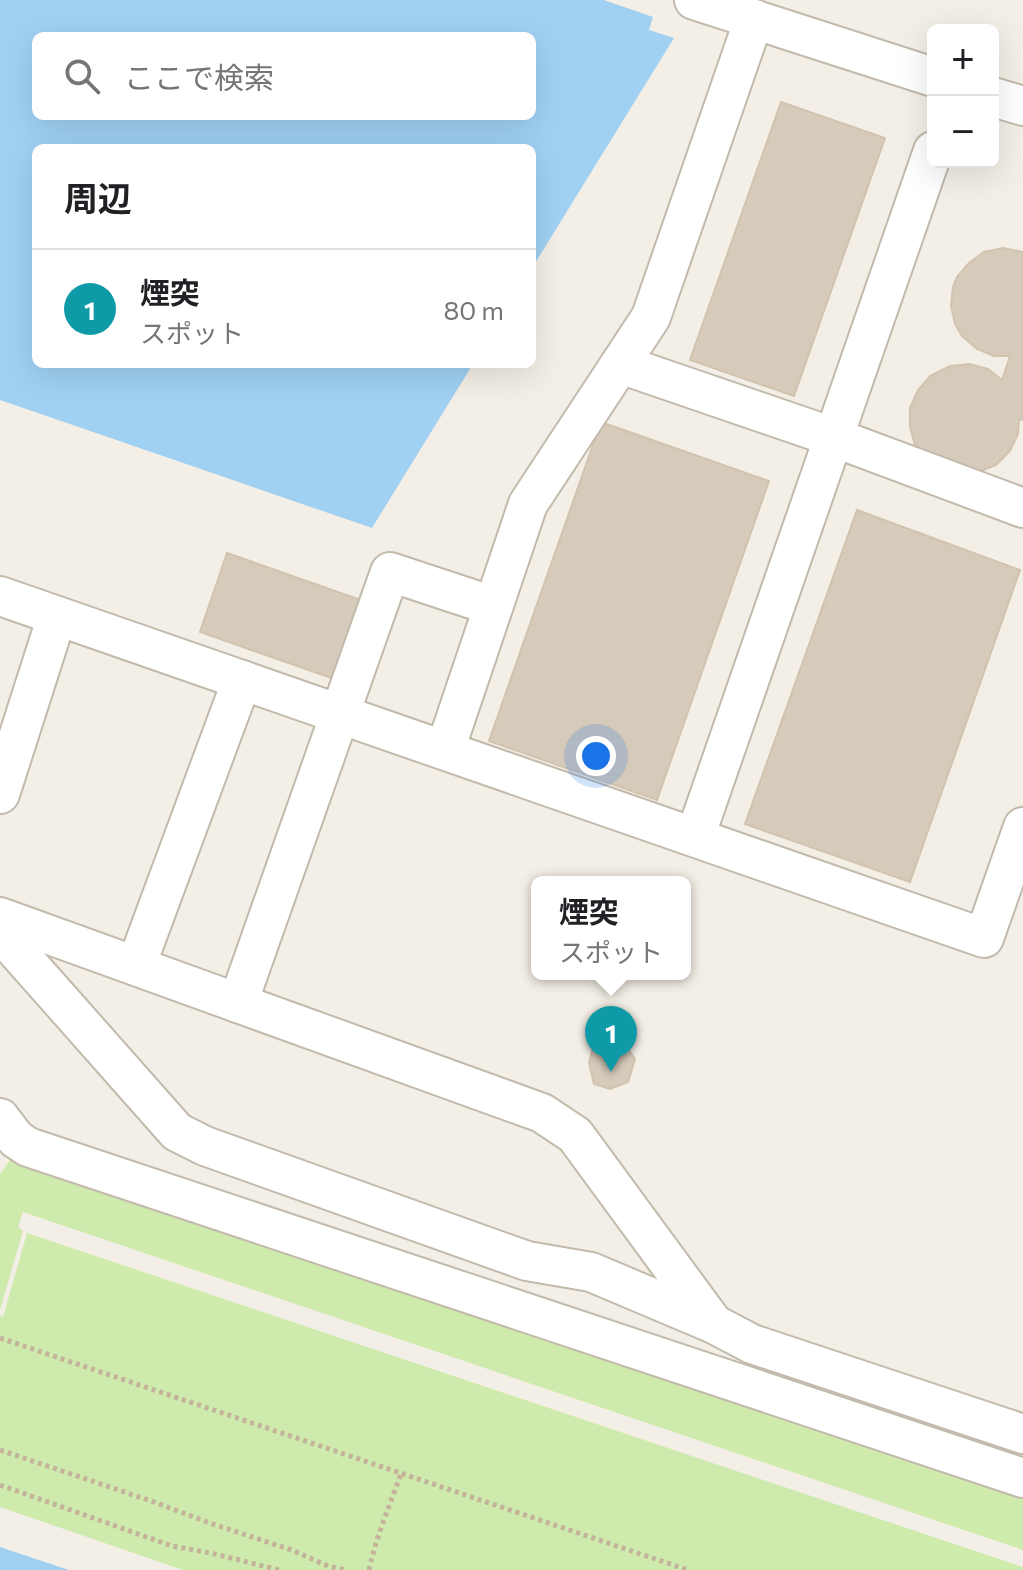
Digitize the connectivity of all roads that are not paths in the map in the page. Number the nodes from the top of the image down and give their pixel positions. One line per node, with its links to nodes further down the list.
1 (694, 0): 2 (lane)
2 (754, 19): 3 (lane); 7 (lane)
3 (927, 75)
4 (999, 99): 5 (lane)
5 (1023, 106)
6 (927, 168): 8 (lane)
7 (620, 364): 8 (lane); 11 (lane)
8 (833, 437): 9 (lane); 17 (lane)
9 (1023, 508)
10 (21, 606): 12 (lane); 15 (lane)
11 (493, 606): 13 (lane); 14 (lane)
12 (242, 680): 13 (lane); 20 (lane)
13 (341, 714): 14 (lane); 21 (lane)
14 (445, 750): 17 (lane)
15 (0, 794)
16 (1023, 827): 17 (lane)
17 (695, 837)
18 (0, 917): 20 (lane)
19 (0, 932): 23 (lane)
20 (136, 966): 21 (lane)
21 (238, 1003): 23 (lane)
22 (0, 1118): 25 (lane)
23 (714, 1324): 24 (lane)
24 (1023, 1434)
25 (1023, 1478)

